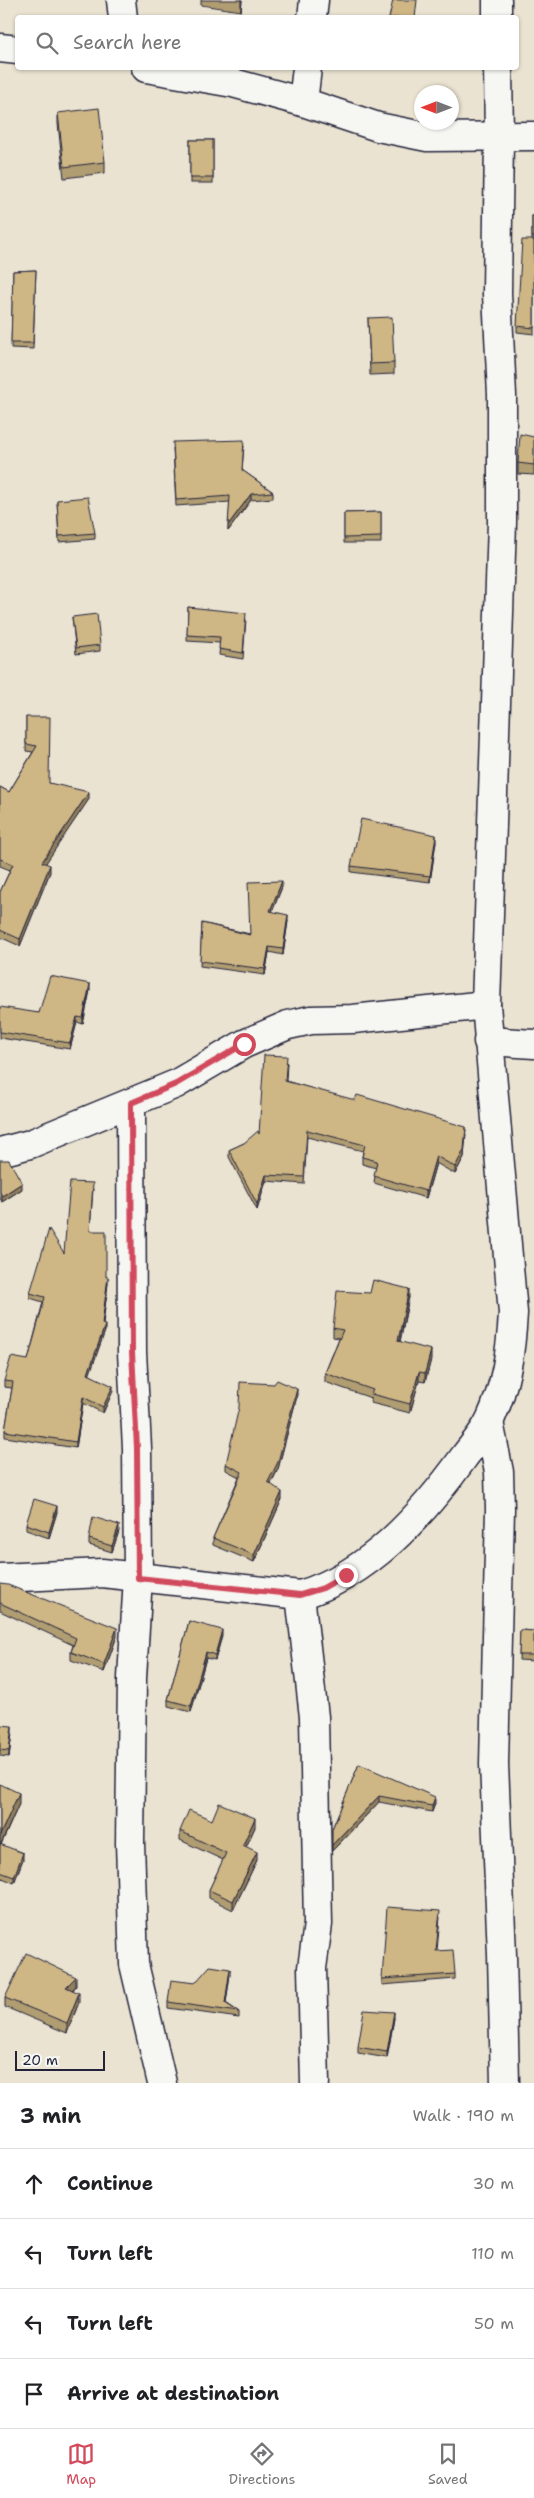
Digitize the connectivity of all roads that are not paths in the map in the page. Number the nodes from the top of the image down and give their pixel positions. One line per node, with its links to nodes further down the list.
1 (121, 0): 4 (street)
2 (314, 0): 5 (street)
3 (497, 0): 6 (street)
4 (123, 15)
5 (312, 15)
6 (497, 15)
7 (0, 48): 8 (street)
8 (15, 50)
9 (158, 70): 12 (street)
10 (307, 70): 12 (street)
11 (498, 70): 14 (street)
12 (303, 102): 14 (street)
13 (534, 136): 14 (street)
14 (500, 138): 15 (street)
15 (486, 1006): 16 (street); 18 (street)
16 (488, 1041): 17 (street); 20 (street)
17 (534, 1044)
18 (131, 1103): 19 (street); 22 (street)
19 (0, 1152)
20 (489, 1422): 23 (street); 26 (street)
21 (0, 1578): 22 (street)
22 (138, 1578): 23 (street); 24 (street)
23 (300, 1595): 25 (street)
24 (162, 2083)
25 (315, 2083)
26 (505, 2083)

